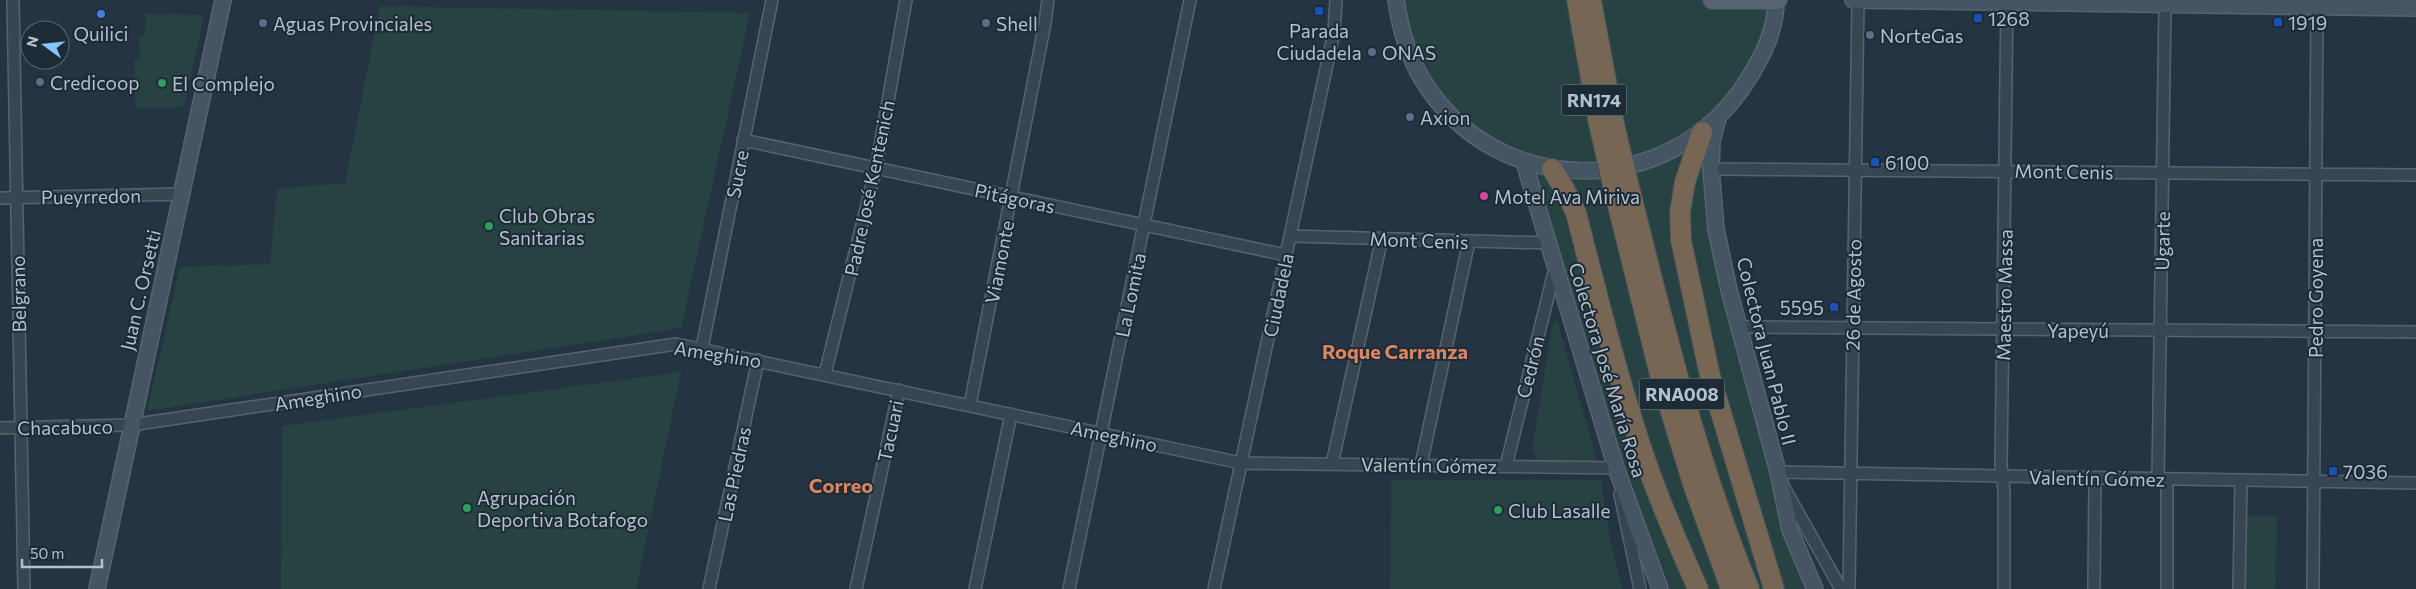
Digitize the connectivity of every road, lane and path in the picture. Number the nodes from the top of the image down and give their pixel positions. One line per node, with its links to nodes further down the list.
1 (13, 0): 34 (street, Belgrano)
2 (223, 0): 30 (main road, Juan C. Orsetti)
3 (772, 0): 20 (street, Sucre)
4 (906, 0): 22 (street, Padre José Kentenich)
5 (1048, 0): 31 (street, Viamonte)
6 (1190, 0): 35 (street, La Lomita)
7 (1336, 0): 36 (street, Ciudadela)
8 (1396, 0): 21 (main road)
9 (1577, 0): 32 (highway, RN174, bridge)
10 (1591, 0): 32 (highway, RN174, bridge)
11 (1712, 0): 12 (main road)
12 (1777, 0): 18 (main road)
13 (1856, 1): 14 (main road); 25 (street, 26 de Agosto)
14 (2007, 2): 15 (main road); 26 (street, Maestro Massa)
15 (2166, 4): 16 (main road); 27 (street, Ugarte)
16 (2318, 7): 17 (main road); 28 (street, Pedro Goyena)
17 (2416, 8)
18 (1718, 118): 19 (main road); 24 (main road, Colectora Juan Pablo II)
19 (1702, 132): 23 (main road); 83 (highway)
20 (743, 140): 22 (street, Pitágoras); 48 (street, Sucre)
21 (1524, 162): 23 (main road); 39 (main road, Colectora José María Rosa)
22 (876, 168): 31 (street, Pitágoras); 50 (street, Padre José Kentenich)
23 (1552, 169): 80 (highway)
24 (1711, 169): 25 (street, Mont Cenis); 42 (main road, Colectora Juan Pablo II)
25 (1855, 169): 26 (street, Mont Cenis); 43 (street, 26 de Agosto)
26 (2006, 171): 27 (street, Mont Cenis); 44 (street, Maestro Massa)
27 (2163, 172): 28 (street, Mont Cenis); 45 (street, Ugarte)
28 (2316, 174): 29 (street, Mont Cenis); 46 (street, Pedro Goyena)
29 (2416, 174)
30 (182, 194): 34 (street, Pueyrredon); 54 (main road, Juan C. Orsetti)
31 (1011, 197): 35 (street, Pitágoras); 52 (street, Viamonte)
32 (1623, 197): 81 (highway, RNA008); 82 (highway, RNA008)
33 (0, 198): 34 (street, Pueyrredon)
34 (17, 198): 56 (street, Belgrano)
35 (1144, 225): 40 (street, Pitágoras); 57 (street, La Lomita)
36 (1290, 236): 37 (street, Mont Cenis); 40 (street, Ciudadela)
37 (1382, 238): 38 (street, Mont Cenis); 59 (street)
38 (1469, 241): 39 (street, Mont Cenis); 60 (street)
39 (1548, 244): 41 (main road, Colectora José María Rosa)
40 (1286, 255): 58 (street, Ciudadela)
41 (1554, 268): 61 (street, Cedrón); 62 (main road, Colectora José María Rosa)
42 (1740, 327): 43 (street, Yapeyú); 64 (main road, Colectora Juan Pablo II)
43 (1852, 328): 44 (street, Yapeyú); 63 (street, 26 de Agosto)
44 (2004, 330): 45 (street, Yapeyú); 65 (street, Maestro Massa)
45 (2160, 331): 46 (street, Yapeyú); 67 (street, Ugarte)
46 (2315, 332): 47 (street, Yapeyú); 69 (street, Pedro Goyena)
47 (2416, 332)
48 (702, 348): 49 (street, Ameghino); 54 (street, Ameghino)
49 (758, 360): 50 (street, Ameghino); 73 (street, Las Piedras)
50 (825, 374): 51 (street, Ameghino)
51 (899, 390): 52 (street, Ameghino); 74 (street, Tacuari)
52 (970, 405): 53 (street, Ameghino)
53 (1011, 414): 57 (street, Ameghino); 75 (street)
54 (131, 425): 56 (street, Chacabuco); 72 (main road, Juan C. Orsetti)
55 (0, 428): 56 (street, Chacabuco)
56 (21, 428): 71 (street, Belgrano)
57 (1101, 434): 58 (street, Ameghino); 76 (street, La Lomita)
58 (1241, 464): 59 (street, Valentín Gómez); 77 (street, Ciudadela)
59 (1332, 464): 60 (street, Valentín Gómez)
60 (1420, 465): 61 (street, Valentín Gómez)
61 (1506, 466): 62 (street, Valentín Gómez)
62 (1616, 468): 78 (street); 79 (main road, Colectora José María Rosa)
63 (1850, 474): 64 (street, Valentín Gómez); 65 (street, Valentín Gómez); 86 (street, 26 de Agosto)
64 (1778, 475): 84 (main road, Colectora Juan Pablo II); 85 (street)
65 (2003, 476): 66 (street, Valentín Gómez); 87 (street, Maestro Massa)
66 (2095, 478): 67 (street, Valentín Gómez); 88 (street)
67 (2162, 479): 68 (street, Valentín Gómez); 89 (street, Ugarte)
68 (2241, 480): 69 (street, Valentín Gómez); 90 (street)
69 (2314, 482): 70 (street, Valentín Gómez); 91 (street, Pedro Goyena)
70 (2416, 483)
71 (24, 589)
72 (97, 589)
73 (709, 589)
74 (856, 589)
75 (975, 589)
76 (1070, 589)
77 (1214, 589)
78 (1640, 589)
79 (1660, 589)
80 (1698, 589)
81 (1731, 589)
82 (1749, 589)
83 (1774, 589)
84 (1816, 589)
85 (1841, 589)
86 (1849, 589)
87 (2004, 589)
88 (2094, 589)
89 (2167, 589)
90 (2239, 589)
91 (2312, 589)

